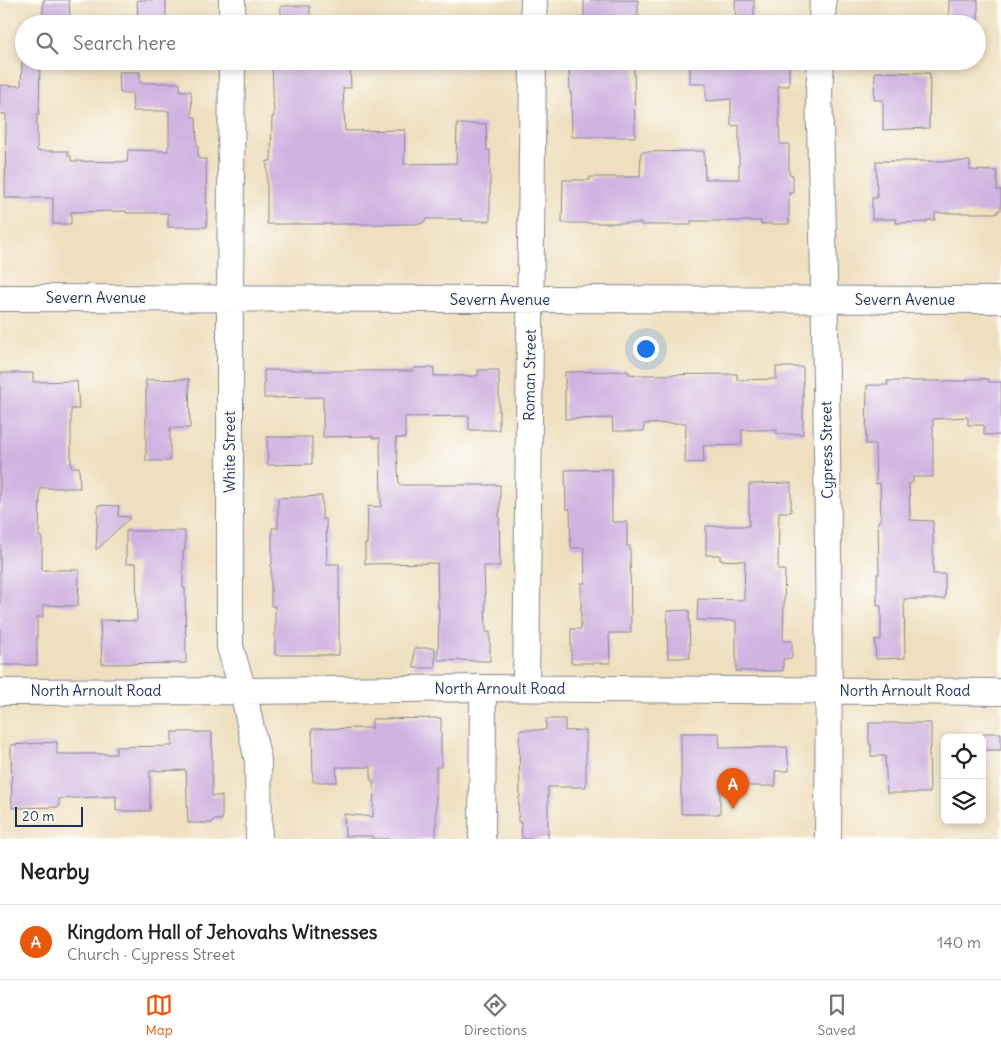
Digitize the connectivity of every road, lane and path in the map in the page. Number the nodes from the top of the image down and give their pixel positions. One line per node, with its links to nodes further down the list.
1 (232, 0): 4 (street)
2 (534, 0): 5 (street)
3 (823, 0): 6 (street)
4 (232, 15)
5 (533, 15)
6 (822, 15)
7 (232, 70): 11 (street, White Street)
8 (533, 70): 12 (street, Roman Street)
9 (820, 70): 13 (street, Cypress Street)
10 (0, 298): 11 (street, Severn Avenue)
11 (230, 298): 12 (street, Severn Avenue); 18 (street, White Street)
12 (531, 300): 13 (street, Severn Avenue); 16 (street, Roman Street)
13 (825, 300): 14 (street, Severn Avenue); 17 (street, Cypress Street)
14 (1001, 300)
15 (483, 688): 16 (street, North Arnoult Road); 18 (street, North Arnoult Road); 22 (street)
16 (526, 688): 17 (street, North Arnoult Road)
17 (830, 690): 20 (street, North Arnoult Road); 23 (street, Cypress Street)
18 (243, 691): 19 (street, North Arnoult Road); 21 (street, White Street)
19 (0, 692)
20 (1001, 692)
21 (259, 839)
22 (482, 839)
23 (828, 839)

